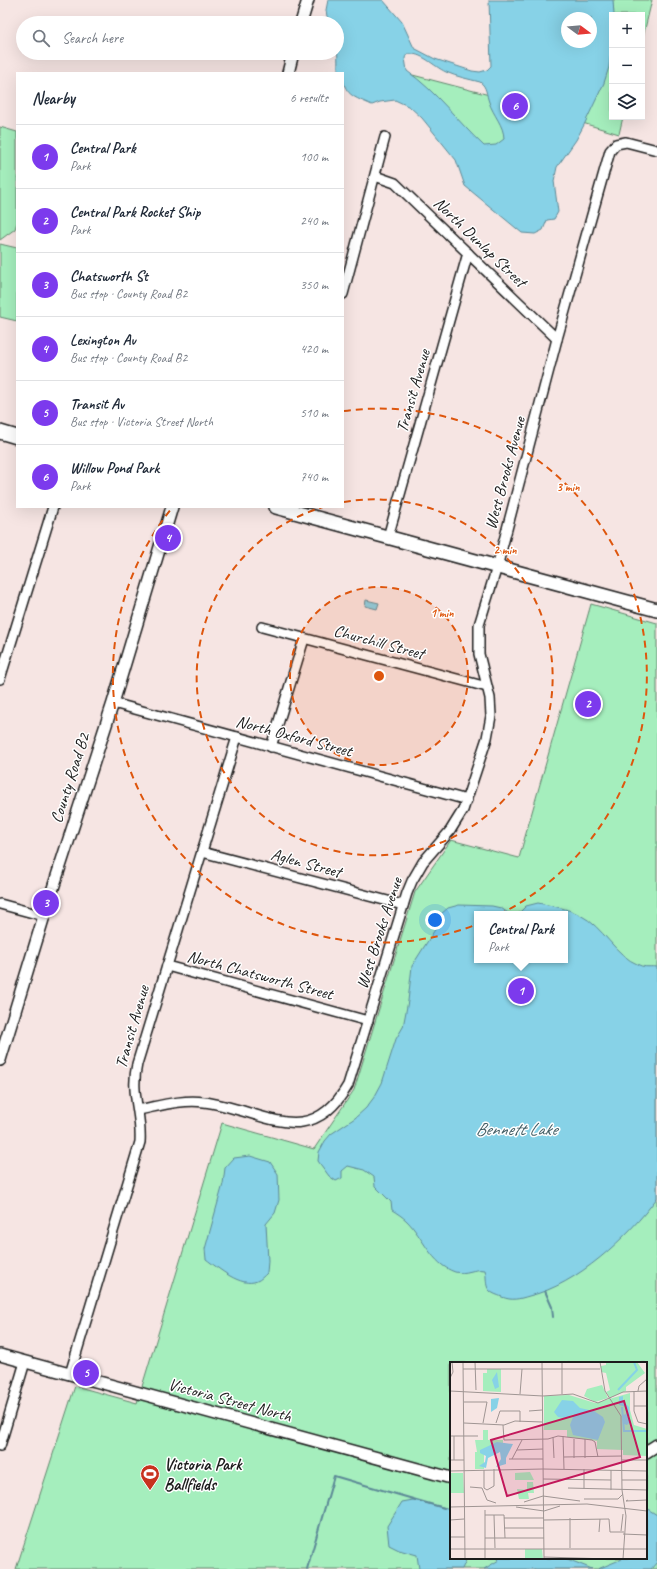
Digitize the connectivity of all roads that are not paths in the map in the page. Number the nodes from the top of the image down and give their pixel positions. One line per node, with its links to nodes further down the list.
1 (308, 0): 2 (street)
2 (303, 16)
3 (291, 60): 4 (street)
4 (288, 72)
5 (385, 137): 7 (street)
6 (656, 147): 11 (street, West Brooks Avenue)
7 (375, 176): 8 (street, North Dunlap Street); 9 (street)
8 (468, 252): 11 (street, North Dunlap Street); 17 (street, Transit Avenue)
9 (346, 274): 10 (street)
10 (344, 287)
11 (557, 339): 18 (street, West Brooks Avenue)
12 (0, 432): 13 (main road)
13 (16, 437)
14 (53, 508): 22 (street)
15 (172, 508): 24 (street, County Road B2)
16 (282, 508): 17 (main road)
17 (388, 538): 18 (main road)
18 (497, 567): 19 (main road); 23 (street, West Brooks Avenue)
19 (657, 610)
20 (262, 627): 21 (street, Churchill Street)
21 (304, 639): 23 (street, Churchill Street); 26 (street)
22 (0, 678)
23 (487, 687): 27 (street, West Brooks Avenue)
24 (113, 703): 25 (street, North Oxford Street); 31 (street, County Road B2)
25 (237, 737): 26 (street, North Oxford Street); 28 (street, Transit Avenue)
26 (271, 747): 27 (street, North Oxford Street)
27 (467, 800): 30 (street, West Brooks Avenue)
28 (202, 852): 30 (street, Aglen Street); 32 (street, Transit Avenue)
29 (0, 904): 31 (street)
30 (402, 906): 33 (street, West Brooks Avenue)
31 (44, 916): 34 (street, County Road B2)
32 (167, 966): 33 (street, North Chatsworth Street); 35 (street, Transit Avenue)
33 (368, 1021): 35 (street, West Brooks Avenue)
34 (0, 1060)
35 (138, 1110): 38 (street, Transit Avenue)
36 (0, 1355): 37 (street, Victoria Street North)
37 (25, 1362): 38 (street, Victoria Street North); 40 (street)
38 (70, 1374): 42 (street, Victoria Street North)
39 (657, 1445): 41 (street)
40 (0, 1446)
41 (647, 1451)
42 (450, 1478)

